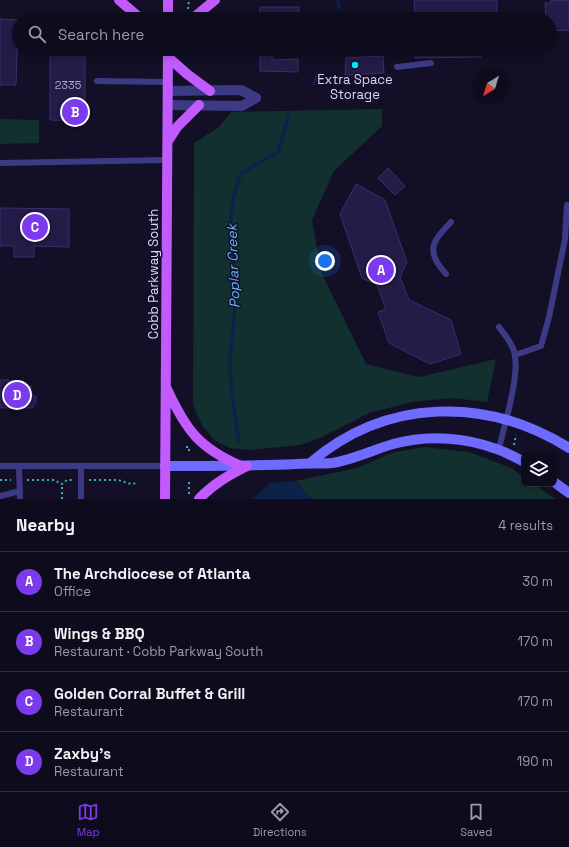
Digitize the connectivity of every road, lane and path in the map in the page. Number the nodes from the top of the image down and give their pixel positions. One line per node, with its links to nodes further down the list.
1 (119, 0): 4 (main road)
2 (168, 0): 5 (main road)
3 (215, 0): 6 (main road)
4 (134, 12)
5 (168, 12)
6 (200, 12)
7 (168, 56): 12 (main road, Cobb Parkway South)
8 (171, 56): 13 (main road)
9 (431, 63): 10 (lane)
10 (397, 67)
11 (97, 81): 12 (lane)
12 (168, 86): 13 (street); 14 (main road, Cobb Parkway South)
13 (210, 90): 15 (street)
14 (168, 105): 15 (street); 16 (main road, Cobb Parkway South)
15 (199, 105): 16 (main road)
16 (167, 142): 17 (main road, Cobb Parkway South)
17 (167, 160): 18 (lane); 24 (main road, Cobb Parkway South)
18 (0, 163)
19 (567, 205): 23 (lane)
20 (451, 222): 21 (lane)
21 (446, 274)
22 (499, 327): 23 (lane)
23 (515, 355): 25 (lane)
24 (166, 385): 36 (main road, Cobb Parkway South); 37 (main road)
25 (505, 420): 29 (street); 30 (lane); 33 (street)
26 (518, 430): 28 (path)
27 (186, 447): 31 (path)
28 (513, 448)
29 (569, 448)
30 (499, 449): 32 (street); 33 (street)
31 (189, 451)
32 (521, 460)
33 (310, 463): 37 (street)
34 (0, 466): 35 (lane)
35 (19, 466): 38 (lane); 40 (lane)
36 (165, 466): 37 (street); 38 (lane); 52 (main road, Cobb Parkway South)
37 (244, 466): 54 (main road)
38 (82, 467): 41 (lane)
39 (0, 480): 40 (path)
40 (20, 480): 44 (path); 46 (lane)
41 (81, 480): 43 (path); 44 (path); 51 (lane)
42 (188, 481): 53 (path)
43 (138, 483)
44 (62, 484): 50 (path)
45 (557, 484): 47 (street)
46 (20, 491): 48 (lane); 49 (lane)
47 (569, 493)
48 (0, 499)
49 (20, 499)
50 (62, 499)
51 (81, 499)
52 (165, 499)
53 (189, 499)
54 (199, 499)

